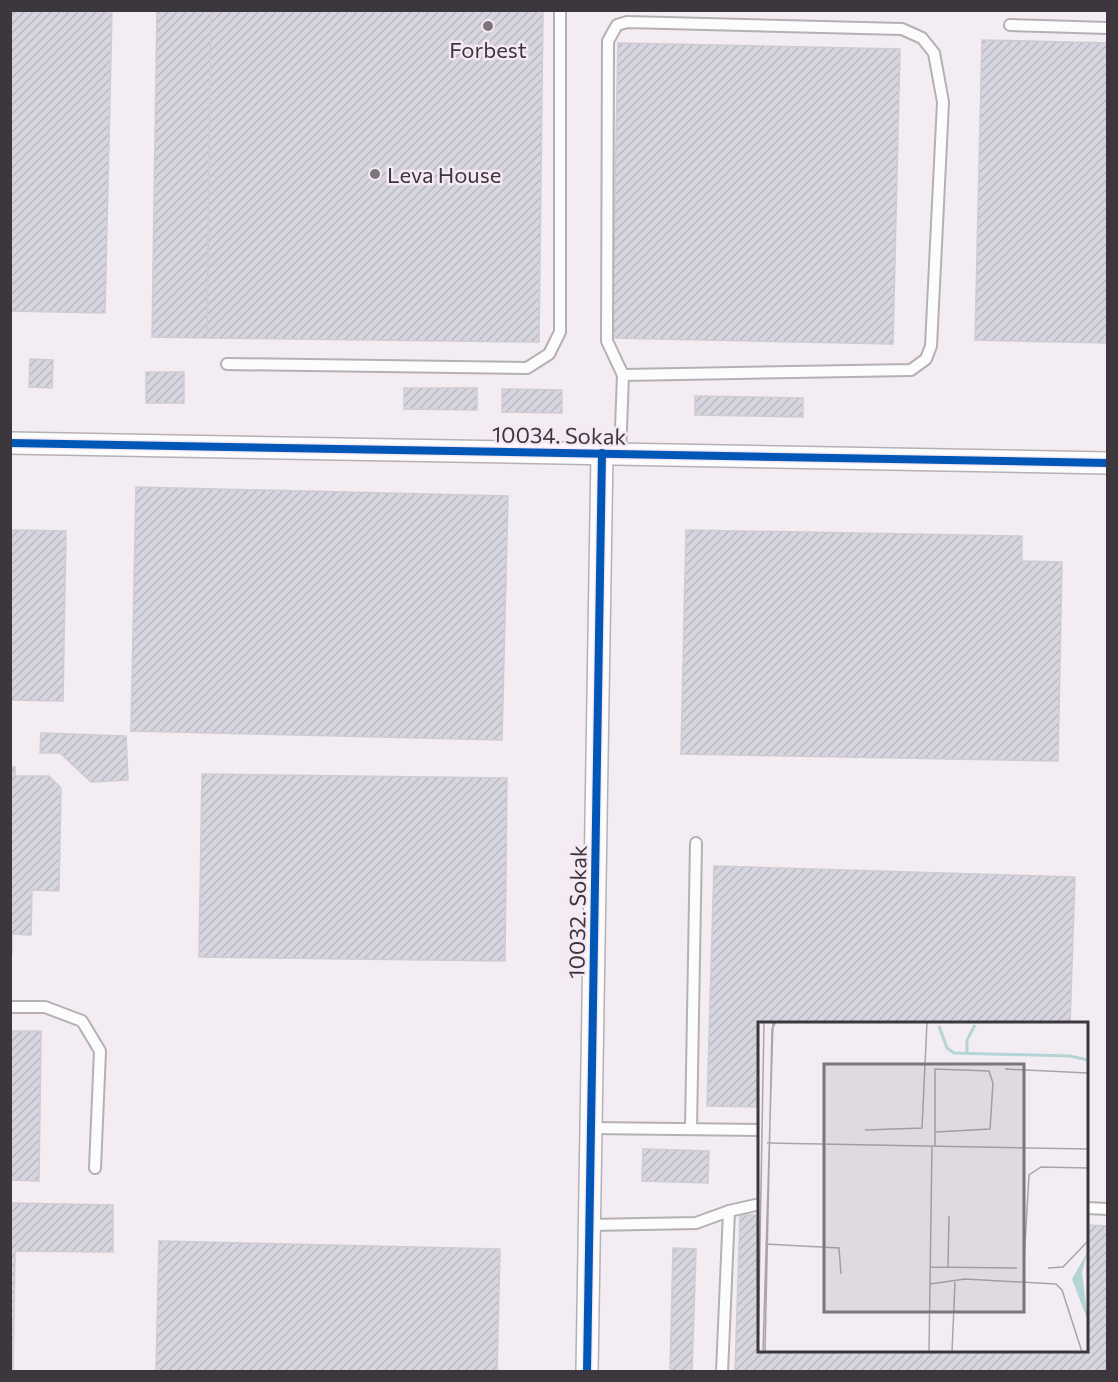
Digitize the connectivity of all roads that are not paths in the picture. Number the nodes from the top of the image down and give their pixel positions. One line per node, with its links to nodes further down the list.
1 (560, 10): 4 (lane)
2 (1010, 25): 3 (lane)
3 (1107, 28)
4 (227, 364)
5 (623, 375): 5 (lane); 7 (lane)
6 (10, 443): 7 (street, 10034. Sokak)
7 (611, 454): 8 (street, 10034. Sokak); 11 (street, 10032. Sokak)
8 (1107, 464)
9 (696, 843): 12 (lane)
10 (10, 1007): 14 (lane)
11 (591, 1128): 12 (lane); 19 (street, 10032. Sokak)
12 (691, 1130): 13 (lane)
13 (758, 1131)
14 (95, 1168)
15 (758, 1204): 18 (lane)
16 (1088, 1208): 17 (lane)
17 (1107, 1209)
18 (729, 1211): 19 (lane); 21 (lane)
19 (589, 1225): 20 (street, 10032. Sokak)
20 (587, 1371)
21 (722, 1371)

